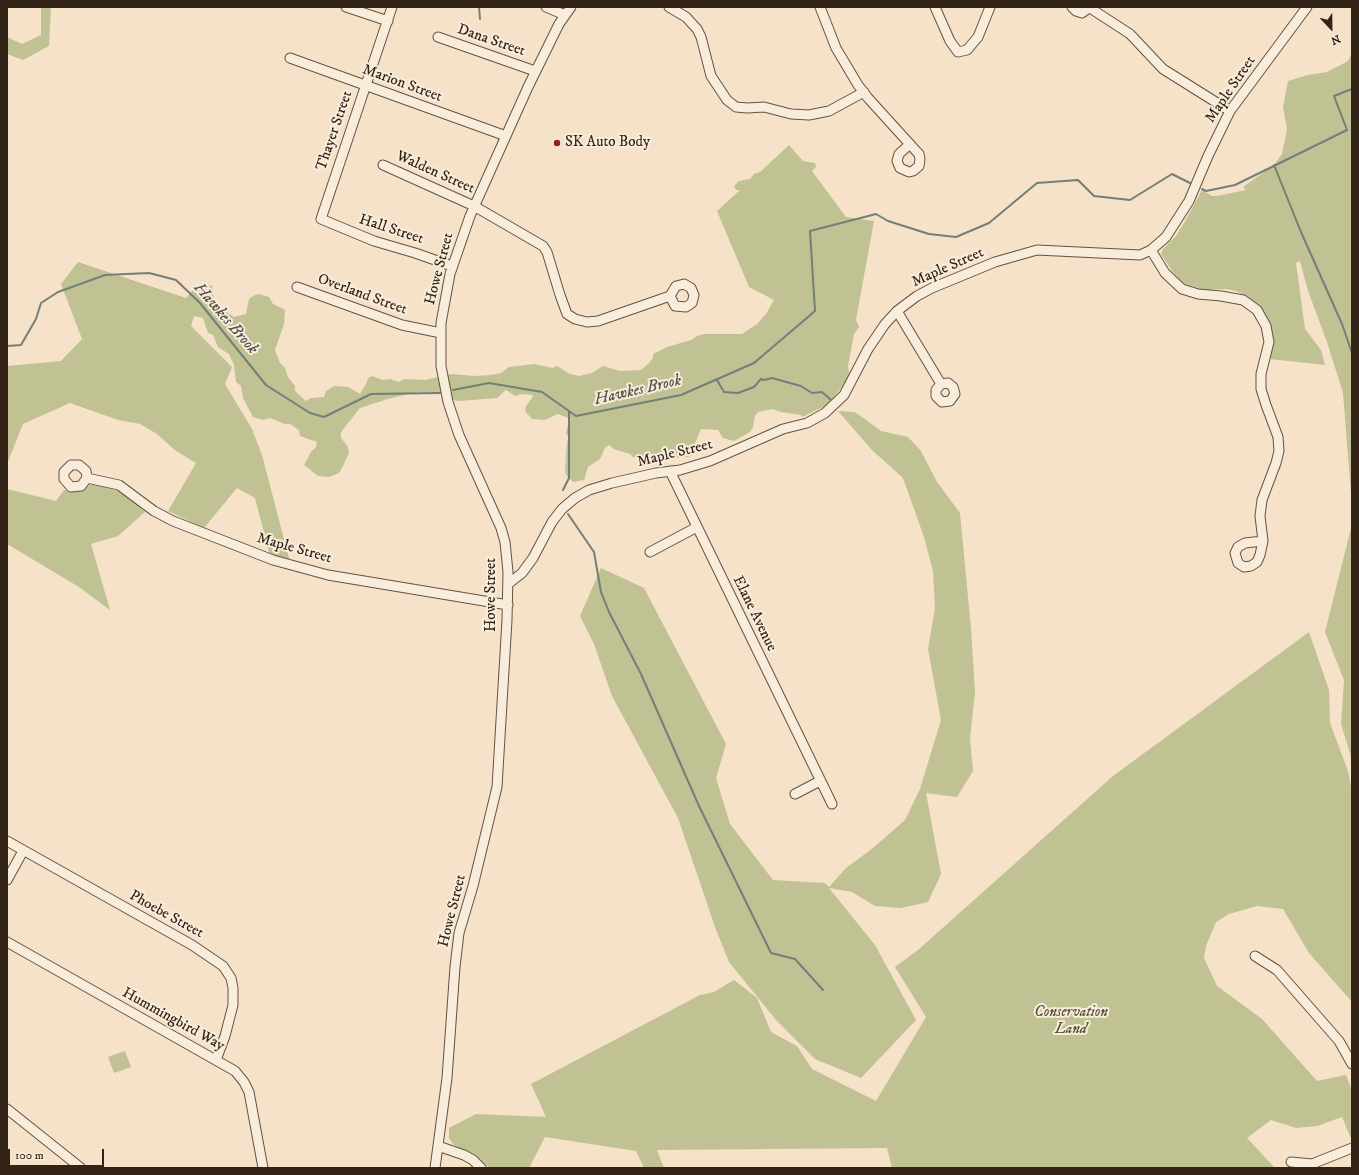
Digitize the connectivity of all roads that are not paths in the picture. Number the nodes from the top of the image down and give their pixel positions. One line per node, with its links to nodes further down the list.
1 (346, 7): 13 (street)
2 (392, 7): 13 (street, Thayer Street)
3 (546, 7): 12 (street)
4 (571, 7): 12 (street, Howe Street)
5 (670, 7): 18 (street)
6 (820, 7): 18 (street)
7 (935, 7): 8 (street)
8 (990, 7)
9 (1072, 7): 10 (street)
10 (1090, 7): 19 (street)
11 (1307, 7): 19 (street, Maple Street)
12 (565, 15): 16 (street, Howe Street)
13 (388, 21): 17 (street, Thayer Street)
14 (438, 37): 16 (street, Dana Street)
15 (290, 58): 17 (street, Marion Street)
16 (535, 71): 20 (street, Howe Street)
17 (366, 86): 20 (street, Marion Street); 24 (street, Thayer Street)
18 (864, 92): 21 (street)
19 (1230, 112): 25 (street, Maple Street)
20 (506, 136): 23 (street, Howe Street)
21 (910, 144)
22 (383, 165): 23 (street, Walden Street)
23 (474, 206): 26 (street, Howe Street); 28 (street, Walden Street)
24 (320, 220): 26 (street, Hall Street)
25 (1151, 250): 29 (street, Maple Street); 35 (street)
26 (452, 266): 30 (street, Howe Street)
27 (297, 287): 30 (street, Overland Street)
28 (670, 296)
29 (897, 311): 31 (street); 32 (street, Maple Street)
30 (441, 333): 37 (street, Howe Street)
31 (941, 384)
32 (670, 471): 34 (street, Elane Avenue); 37 (street, Maple Street)
33 (87, 478): 38 (street, Maple Street)
34 (697, 527): 36 (street); 39 (street, Elane Avenue)
35 (1263, 542)
36 (650, 552)
37 (508, 584): 38 (street, Howe Street)
38 (508, 605): 50 (street, Howe Street)
39 (820, 781): 40 (street); 41 (street, Elane Avenue)
40 (795, 794)
41 (832, 804)
42 (7, 841): 43 (street, Phoebe Street)
43 (23, 851): 44 (street); 47 (street, Phoebe Street)
44 (7, 880)
45 (7, 942): 47 (street, Hummingbird Way)
46 (1254, 956): 48 (street)
47 (216, 1060): 54 (street, Hummingbird Way)
48 (1352, 1064)
49 (7, 1109): 53 (street)
50 (438, 1146): 55 (street, Howe Street); 56 (street)
51 (1352, 1148): 52 (street)
52 (1290, 1162)
53 (81, 1168)
54 (263, 1168)
55 (435, 1168)
56 (481, 1168)

